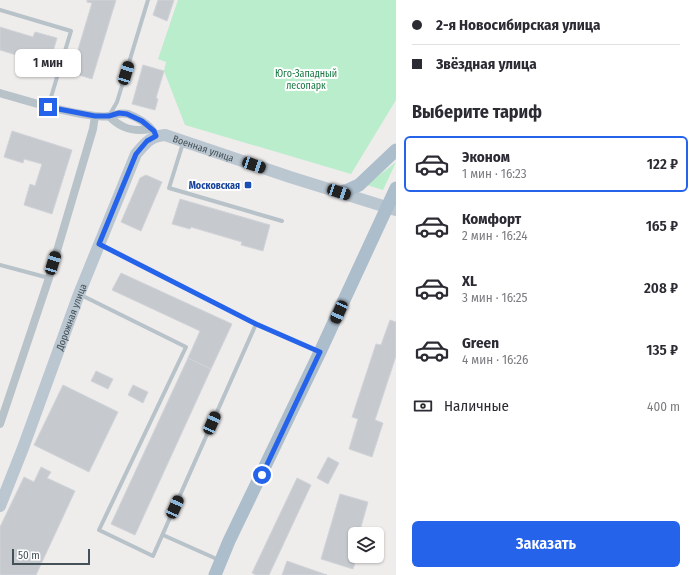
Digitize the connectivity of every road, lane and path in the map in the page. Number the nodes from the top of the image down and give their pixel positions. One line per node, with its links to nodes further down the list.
1 (148, 0): 6 (lane)
2 (0, 10): 4 (lane)
3 (0, 93): 4 (street)
4 (48, 107): 5 (street)
5 (95, 116): 6 (street); 16 (street)
6 (109, 116): 7 (street, Военная улица); 7 (street, Военная улица)
7 (153, 132): 8 (street, Военная улица); 14 (street, Дорожная улица)
8 (183, 141): 11 (street, Военная улица); 13 (lane)
9 (396, 150): 11 (main road)
10 (396, 188): 12 (main road)
11 (339, 192): 12 (street, Военная улица)
12 (391, 209): 19 (main road)
13 (282, 221)
14 (99, 244): 17 (street, Дорожная улица); 18 (lane)
15 (0, 265): 16 (lane)
16 (49, 278): 20 (street)
17 (78, 294): 22 (street, Дорожная улица); 23 (lane)
18 (256, 324): 19 (lane); 23 (lane)
19 (320, 352): 24 (main road)
20 (2, 414): 21 (street)
21 (0, 424)
22 (0, 506)
23 (163, 535): 24 (lane)
24 (221, 561): 25 (main road)
25 (215, 575)

